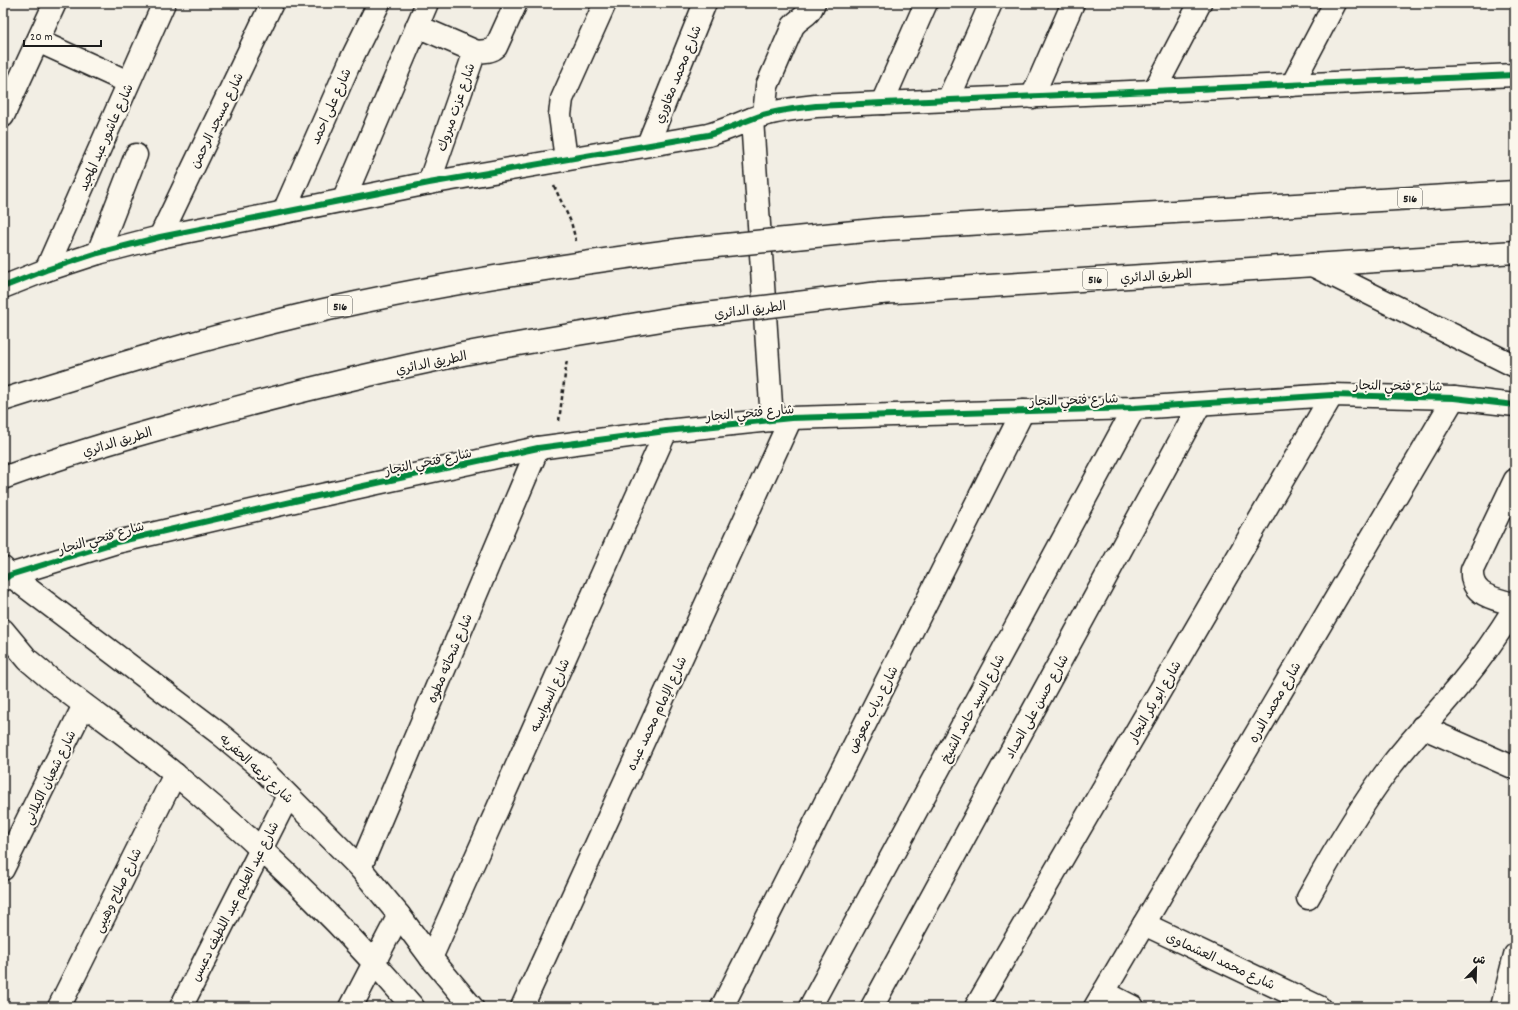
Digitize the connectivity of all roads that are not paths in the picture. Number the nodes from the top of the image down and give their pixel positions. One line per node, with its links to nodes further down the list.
1 (55, 3): 16 (main road)
2 (164, 3): 19 (main road, شارع عاشور عبد المجيد)
3 (272, 3): 34 (main road, شارع مسجد الرحمن)
4 (379, 3): 33 (main road, شارع على احمد)
5 (427, 3): 15 (main road)
6 (516, 3): 17 (main road, شارع عزت مبروك)
7 (605, 3): 29 (main road)
8 (705, 3): 27 (main road, شارع محمد مغاوري)
9 (814, 3): 26 (main road)
10 (926, 3): 24 (main road)
11 (991, 3): 23 (main road)
12 (1073, 3): 22 (main road)
13 (1200, 3): 21 (main road)
14 (1335, 3): 20 (main road)
15 (417, 26): 17 (main road); 32 (main road)
16 (38, 41): 19 (main road); 25 (main road)
17 (477, 52): 30 (main road, شارع عزت مبروك)
18 (1515, 75): 20 (main road)
19 (128, 82): 38 (main road, شارع عاشور عبد المجيد)
20 (1292, 85): 21 (main road)
21 (1154, 91): 22 (main road)
22 (1032, 97): 23 (main road)
23 (948, 100): 24 (main road)
24 (882, 104): 26 (main road)
25 (3, 116)
26 (758, 117): 27 (main road); 48 (main road)
27 (648, 144): 29 (main road)
28 (136, 155): 36 (main road)
29 (566, 159): 30 (main road)
30 (429, 183): 32 (main road)
31 (1515, 192): 43 (main road, 516, bridge)
32 (344, 199): 33 (main road)
33 (284, 211): 34 (main road)
34 (160, 237): 36 (main road)
35 (1515, 252): 37 (main road, الطريق الدائري / 516)
36 (98, 254): 38 (main road)
37 (1310, 264): 40 (main road); 51 (main road, الطريق الدائري / 516, bridge)
38 (46, 270): 39 (main road)
39 (3, 287)
40 (1515, 366)
41 (1332, 395): 42 (main road, شارع فتحي النجار); 44 (main road, شارع فتحي النجار); 80 (main road, شارع ابو بكر النجار)
42 (1454, 398): 45 (main road, شارع فتحي النجار); 66 (main road, شارع محمد الدره)
43 (3, 400)
44 (1200, 404): 46 (main road, شارع فتحي النجار); 79 (main road, شارع حسن على الحداد)
45 (1515, 405)
46 (1134, 408): 47 (main road, شارع فتحي النجار); 78 (main road, شارع السيد حامد الشيخ)
47 (1023, 411): 48 (main road, شارع فتحي النجار); 77 (main road, شارع دياب معوض)
48 (782, 419): 49 (main road, شارع فتحي النجار); 76 (main road, شارع الإمام محمد عبده)
49 (666, 431): 50 (main road, شارع فتحي النجار); 68 (main road, شارع السوايسه)
50 (538, 448): 53 (main road, شارع فتحي النجار); 62 (main road, شارع شحاته مطوه)
51 (3, 478)
52 (1515, 480): 54 (main road)
53 (5, 574): 60 (main road, شارع ترعه الحفريه)
54 (1515, 606): 57 (main road)
55 (6, 643): 56 (main road)
56 (84, 705): 59 (main road); 63 (main road, شارع شعبان الكيلانى)
57 (1422, 727): 58 (main road); 64 (main road)
58 (1515, 768)
59 (175, 774): 61 (main road); 71 (main road, شارع صلاح وهيبى)
60 (288, 796): 61 (main road, شارع عبد العليم عبد اللطيف دعبس); 62 (main road, شارع ترعه الحفريه)
61 (261, 848): 69 (main road); 72 (main road, شارع عبد العليم عبد اللطيف دعبس)
62 (360, 868): 65 (main road, شارع ترعه الحفريه)
63 (3, 869)
64 (1308, 898)
65 (398, 915): 68 (main road, شارع ترعه الحفريه); 69 (main road)
66 (1144, 924): 70 (main road, شارع محمد الدره); 82 (main road, شارع محمد العشماوى)
67 (1515, 955): 83 (main road)
68 (431, 958): 75 (main road, شارع ترعه الحفريه)
69 (374, 962): 73 (main road); 74 (main road)
70 (1099, 999): 81 (main road)
71 (59, 1007)
72 (181, 1007)
73 (351, 1007)
74 (413, 1007)
75 (472, 1007)
76 (522, 1007)
77 (722, 1007)
78 (810, 1007)
79 (872, 1007)
80 (976, 1007)
81 (1133, 1007)
82 (1319, 1007)
83 (1502, 1007)

